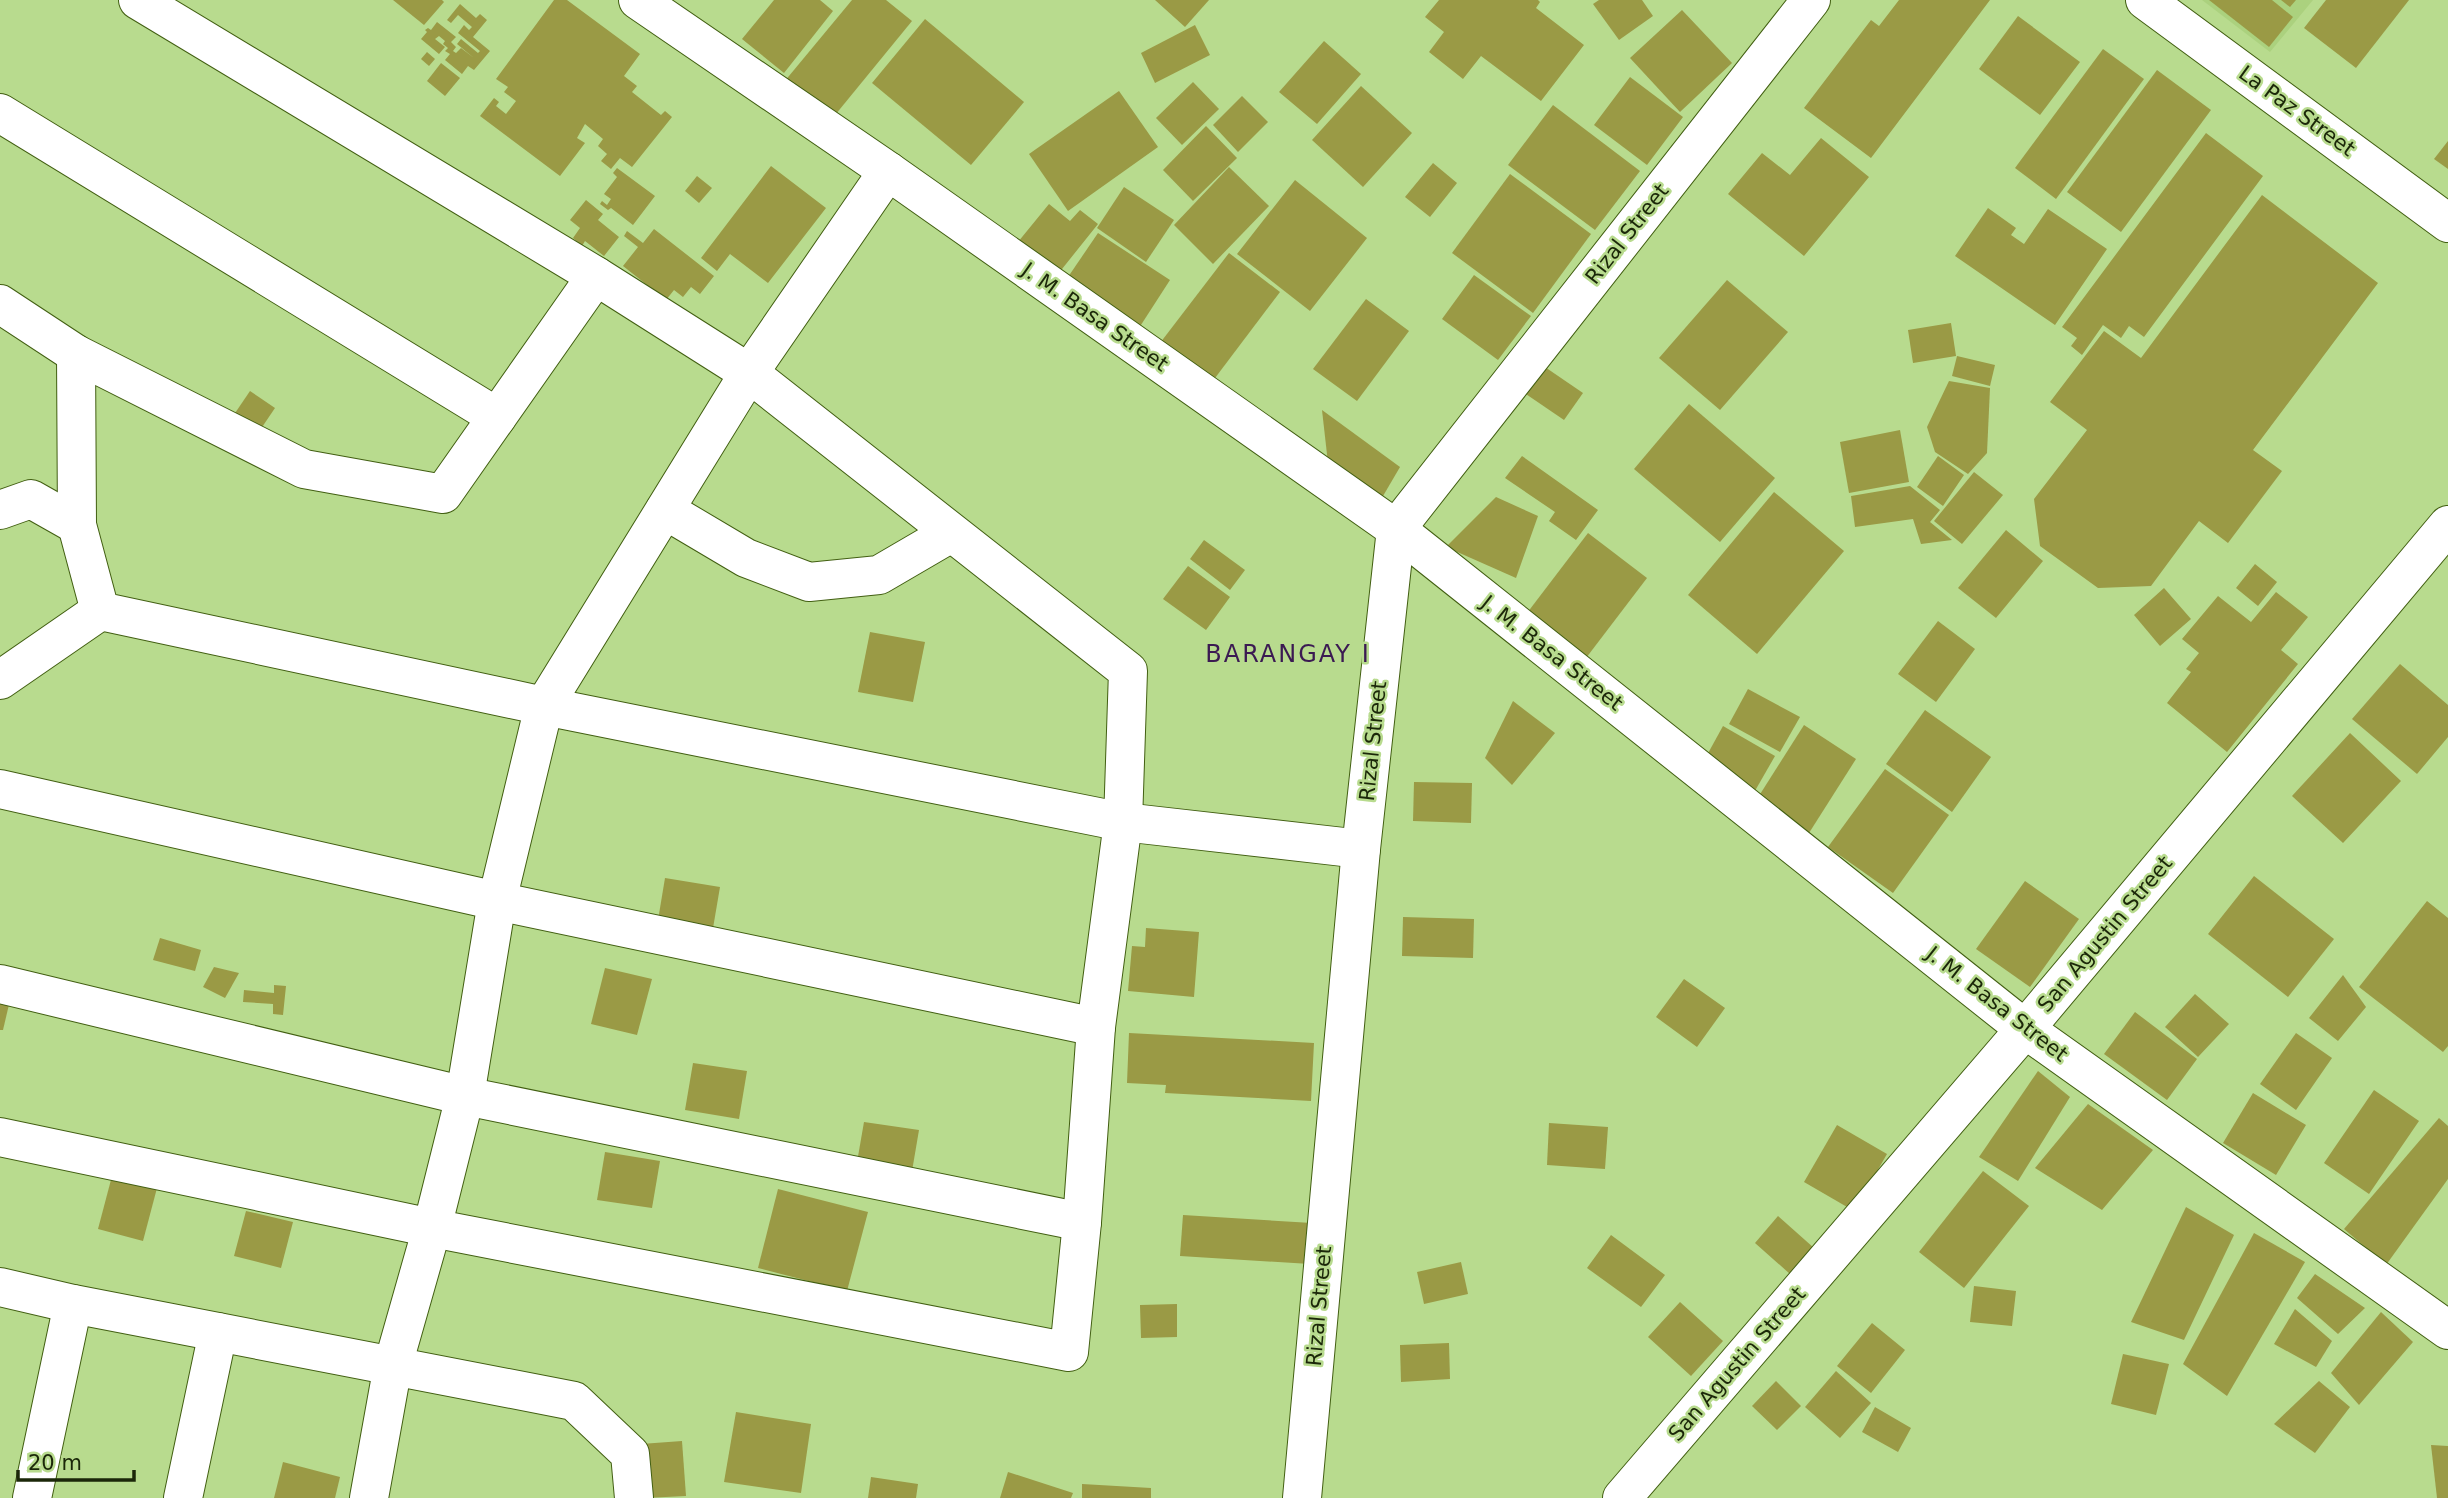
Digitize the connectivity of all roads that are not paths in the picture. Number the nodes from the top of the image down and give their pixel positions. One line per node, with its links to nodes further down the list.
1 (138, 0): 8 (street)
2 (638, 0): 6 (street, J. M. Basa Street)
3 (1811, 0): 17 (street, Rizal Street)
4 (2145, 0): 7 (street, La Paz Street)
5 (0, 113): 12 (street)
6 (888, 171): 11 (street); 17 (street, J. M. Basa Street)
7 (2448, 223)
8 (596, 276): 11 (street); 12 (street)
9 (0, 304): 10 (street)
10 (76, 354): 12 (street); 15 (street)
11 (748, 373): 14 (street); 18 (street)
12 (497, 417)
13 (0, 510): 15 (street)
14 (665, 510): 18 (street); 21 (street)
15 (77, 525): 19 (street)
16 (2448, 525): 28 (street, San Agustin Street)
17 (1396, 529): 24 (street, Rizal Street); 28 (street, J. M. Basa Street)
18 (951, 533): 23 (street)
19 (100, 611): 20 (street); 21 (street)
20 (0, 680)
21 (544, 706): 23 (street); 25 (street)
22 (0, 789): 25 (street)
23 (1123, 822): 24 (street); 27 (street)
24 (1361, 849): 42 (street, Rizal Street)
25 (497, 901): 27 (street); 29 (street)
26 (0, 984): 29 (street)
27 (1096, 1027): 31 (street)
28 (2025, 1029): 35 (street, J. M. Basa Street); 43 (street, San Agustin Street)
29 (465, 1096): 31 (street); 32 (street)
30 (0, 1137): 32 (street)
31 (1082, 1222): 32 (street)
32 (432, 1228): 37 (street)
33 (0, 1287): 34 (street)
34 (73, 1304): 36 (street); 38 (street)
35 (2448, 1330)
36 (218, 1332): 37 (street); 39 (street)
37 (393, 1365): 40 (street); 41 (street)
38 (33, 1498)
39 (183, 1498)
40 (369, 1498)
41 (634, 1498)
42 (1302, 1498)
43 (1622, 1498)

